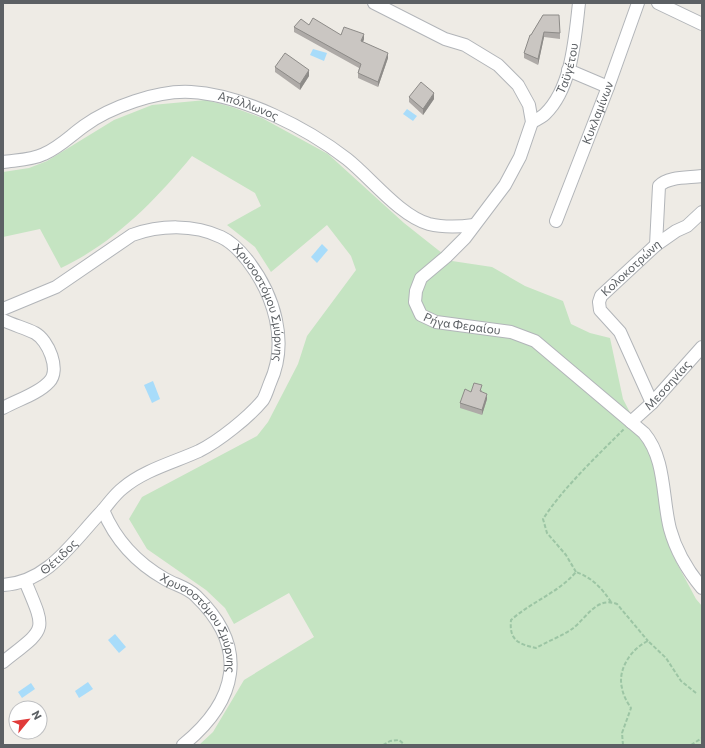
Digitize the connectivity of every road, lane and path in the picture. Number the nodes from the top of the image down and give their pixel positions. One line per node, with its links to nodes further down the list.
1 (374, 3): 8 (street)
2 (580, 3): 6 (street, Ταϋγέτου)
3 (638, 3): 7 (street, Κυκλαμίνων)
4 (658, 3): 5 (street)
5 (702, 24)
6 (568, 70): 7 (street); 8 (street, Ταϋγέτου)
7 (608, 88): 12 (street, Κυκλαμίνων)
8 (532, 122): 13 (street, Ρήγα Φεραίου)
9 (3, 162): 13 (street, Απόλλωνος)
10 (702, 176): 14 (street)
11 (702, 212): 14 (street, Κολοκοτρώνη)
12 (556, 221)
13 (474, 225): 20 (street, Ρήγα Φεραίου)
14 (656, 245): 18 (street, Κολοκοτρώνη)
15 (3, 309): 21 (street, Χρυσοστόμου Σμύρνης)
16 (3, 320): 19 (street)
17 (702, 347): 18 (street, Μεσσηνίας)
18 (652, 404): 20 (street, Μεσσηνίας)
19 (3, 408)
20 (631, 422): 22 (path); 25 (street, Ρήγα Φεραίου)
21 (103, 510): 23 (street, Θέτιδος); 31 (street, Χρυσοστόμου Σμύρνης)
22 (576, 572): 26 (path); 26 (path)
23 (25, 581): 24 (street, Θέτιδος); 28 (street)
24 (3, 585)
25 (701, 585)
26 (610, 602): 27 (path)
27 (648, 641): 29 (path); 34 (path)
28 (3, 662)
29 (696, 693)
30 (702, 738): 35 (path)
31 (183, 745)
32 (383, 745): 33 (path)
33 (405, 745)
34 (623, 745)
35 (691, 745)

